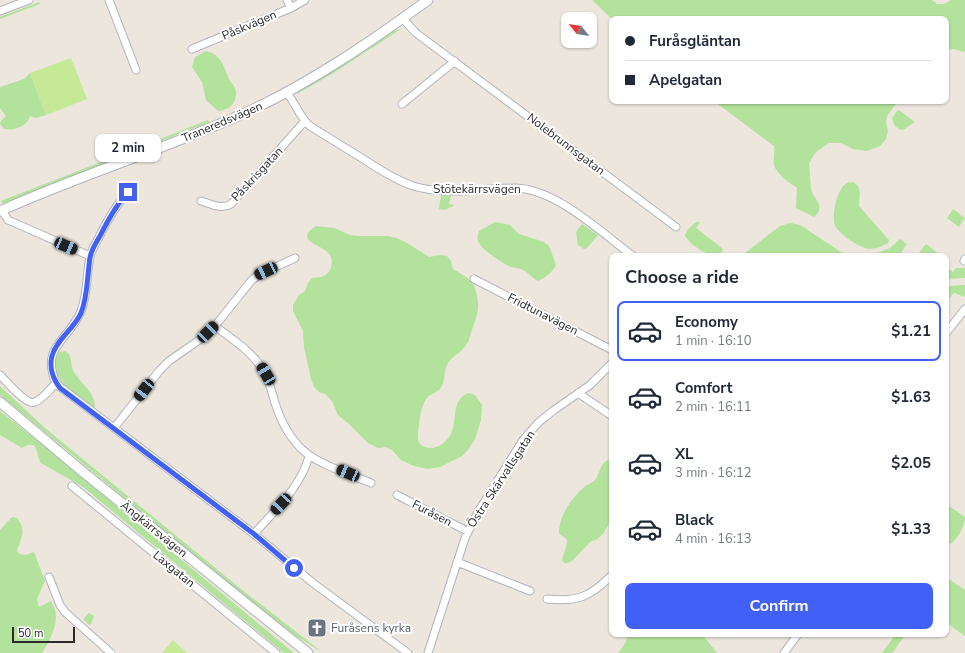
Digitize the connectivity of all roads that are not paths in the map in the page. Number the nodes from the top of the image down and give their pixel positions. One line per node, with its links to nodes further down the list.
1 (29, 0): 7 (street)
2 (109, 0): 11 (street)
3 (287, 0): 6 (street)
4 (305, 0): 6 (street, Påskvägen)
5 (428, 0): 8 (street, Traneredsvägen)
6 (291, 8): 9 (street, Påskvägen)
7 (0, 11)
8 (403, 19): 10 (street, Nolebrunnsgatan); 12 (street, Traneredsvägen)
9 (192, 49)
10 (455, 61): 13 (street); 18 (street, Nolebrunnsgatan)
11 (136, 70)
12 (286, 92): 14 (street); 17 (street, Traneredsvägen)
13 (402, 104)
14 (304, 122): 16 (street, Påskrisgatan); 19 (street, Stötekärrsvägen)
15 (128, 192): 20 (street)
16 (201, 201)
17 (1, 211): 20 (street)
18 (676, 227)
19 (629, 253)
20 (90, 256): 29 (street)
21 (294, 258): 24 (street)
22 (474, 279): 26 (street, Fridtunavägen)
23 (965, 309): 25 (street)
24 (215, 326): 33 (street); 34 (street)
25 (949, 329)
26 (609, 348)
27 (609, 366): 30 (street)
28 (0, 375): 29 (street)
29 (56, 383): 33 (street)
30 (578, 393): 32 (street); 38 (street, Östra Skärvallsgatan)
31 (0, 402): 48 (street, Ängkärrsvägen)
32 (609, 414)
33 (114, 428): 39 (street)
34 (309, 456): 35 (street); 39 (street)
35 (371, 483)
36 (72, 486): 47 (street, Laxgatan)
37 (397, 495): 38 (street, Furåsen)
38 (467, 531): 40 (street, Östra Skärvallsgatan)
39 (254, 534): 49 (street)
40 (458, 562): 43 (street); 50 (street, Östra Skärvallsgatan)
41 (49, 577): 46 (street)
42 (609, 578): 44 (street)
43 (530, 591)
44 (547, 599)
45 (796, 637): 51 (street)
46 (111, 653)
47 (276, 653)
48 (308, 653)
49 (408, 653)
50 (428, 653)
51 (784, 653)

